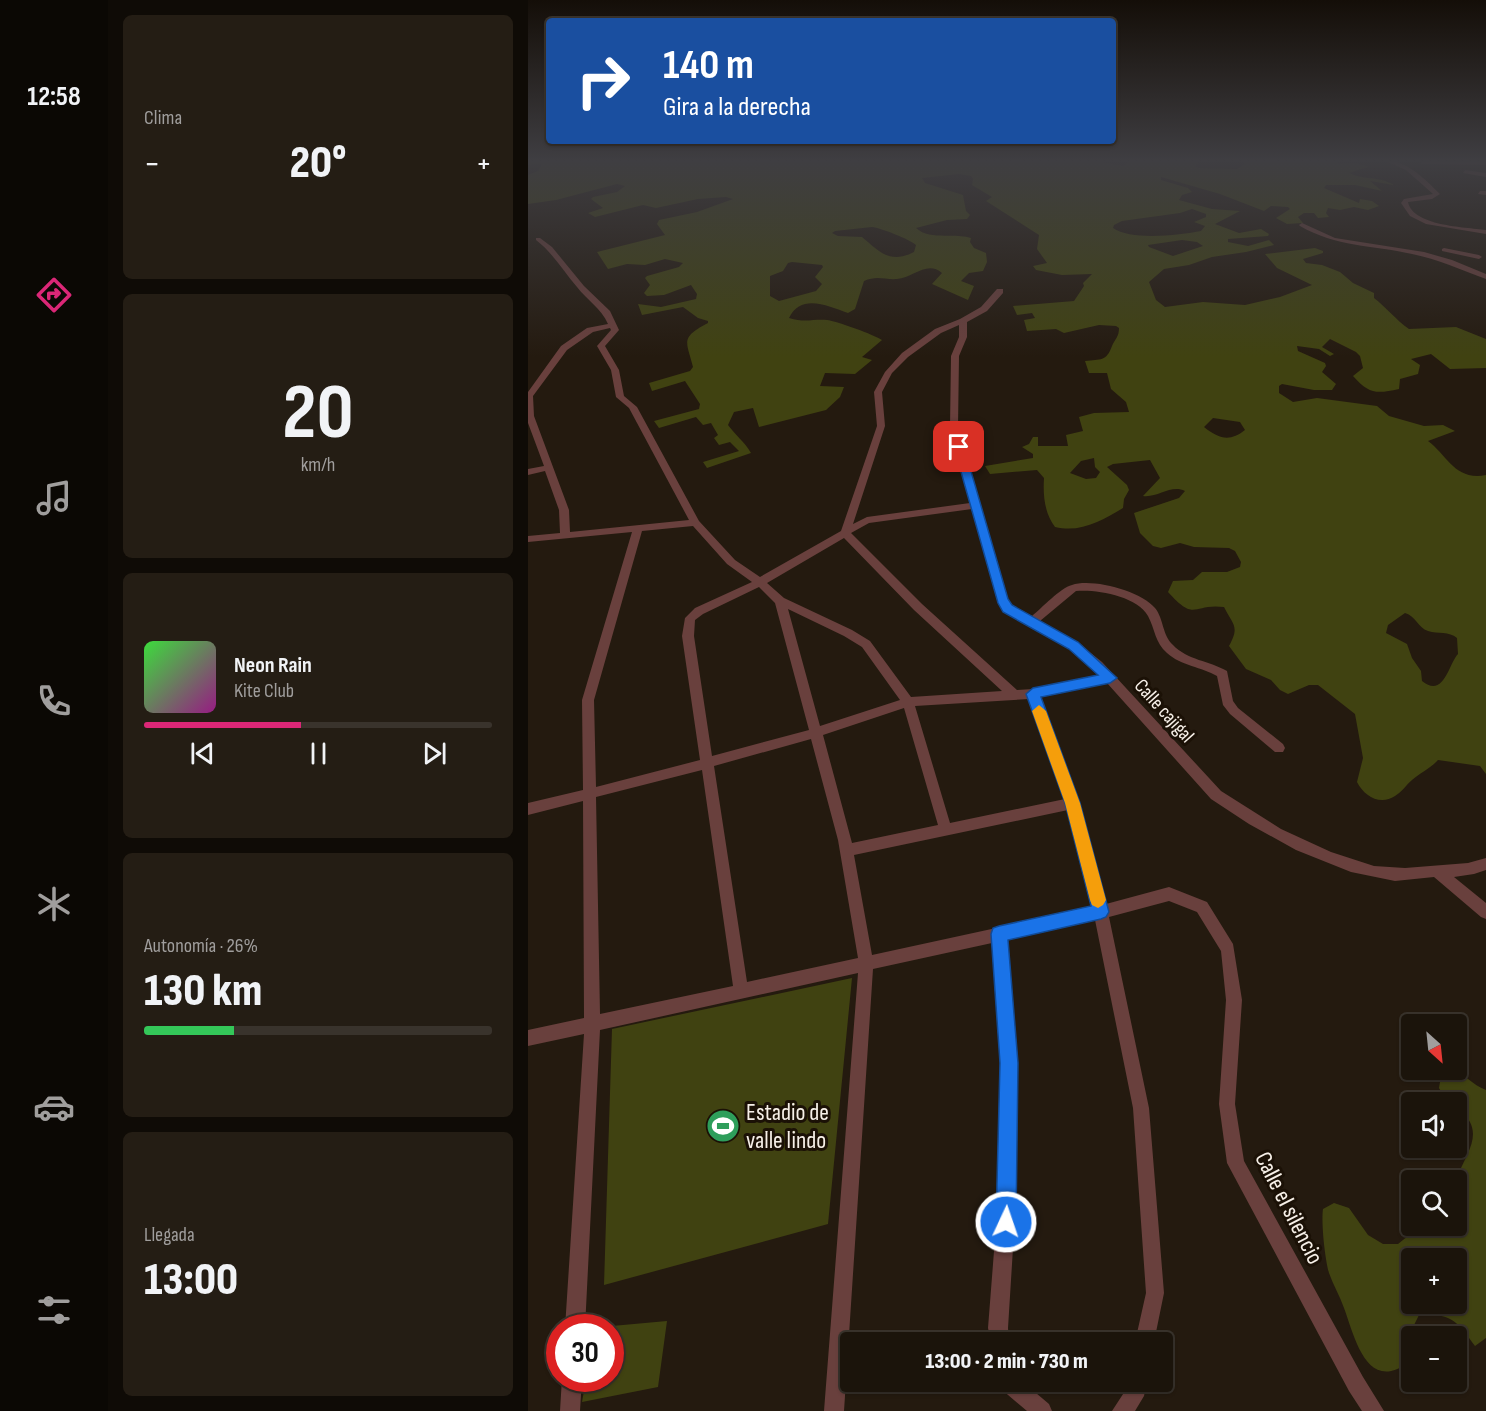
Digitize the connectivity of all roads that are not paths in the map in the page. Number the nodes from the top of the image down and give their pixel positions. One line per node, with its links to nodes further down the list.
1 (1302, 225): 7 (street)
2 (1436, 225): 3 (street)
3 (1486, 232)
4 (538, 239): 11 (street)
5 (1444, 250): 6 (street)
6 (1483, 258): 7 (street)
7 (1464, 265): 8 (street)
8 (1486, 277)
9 (1000, 291): 10 (street)
10 (963, 321): 14 (street, Calle cajigal); 17 (street)
11 (612, 325): 12 (street); 15 (street)
12 (548, 468): 13 (street); 18 (street)
13 (528, 472)
14 (974, 506): 17 (street); 22 (street, Calle cajigal)
15 (695, 523): 16 (street); 20 (street)
16 (638, 528): 18 (street); 30 (street)
17 (845, 533): 20 (street); 24 (street)
18 (565, 536): 19 (street)
19 (528, 539)
20 (760, 582): 21 (street); 29 (street)
21 (780, 601): 26 (street); 27 (street)
22 (1032, 622): 23 (street, Calle cajigal); 28 (street)
23 (1110, 678): 25 (street); 36 (street, Calle cajigal)
24 (1013, 694): 25 (street); 26 (street)
25 (1033, 694): 31 (street)
26 (908, 702): 27 (street); 33 (street)
27 (815, 733): 29 (street); 34 (street)
28 (1280, 748)
29 (707, 763): 30 (street); 41 (street)
30 (589, 795): 32 (street); 42 (street)
31 (1073, 803): 33 (street); 37 (street)
32 (528, 809)
33 (945, 828): 34 (street)
34 (847, 850): 40 (street)
35 (1486, 864): 36 (street, Calle cajigal)
36 (1437, 871): 38 (street)
37 (1101, 912): 39 (street); 46 (street); 54 (street, Calle el silencio)
38 (1486, 912)
39 (999, 934): 40 (street); 45 (street)
40 (866, 963): 41 (street); 51 (street)
41 (741, 991): 42 (street)
42 (592, 1024): 43 (street); 44 (street)
43 (528, 1038)
44 (576, 1314)
45 (999, 1332)
46 (1147, 1332)
47 (571, 1392): 50 (street)
48 (1020, 1392): 52 (street)
49 (1135, 1392): 53 (street)
50 (570, 1411)
51 (834, 1411)
52 (1042, 1411)
53 (1122, 1411)
54 (1374, 1411)

